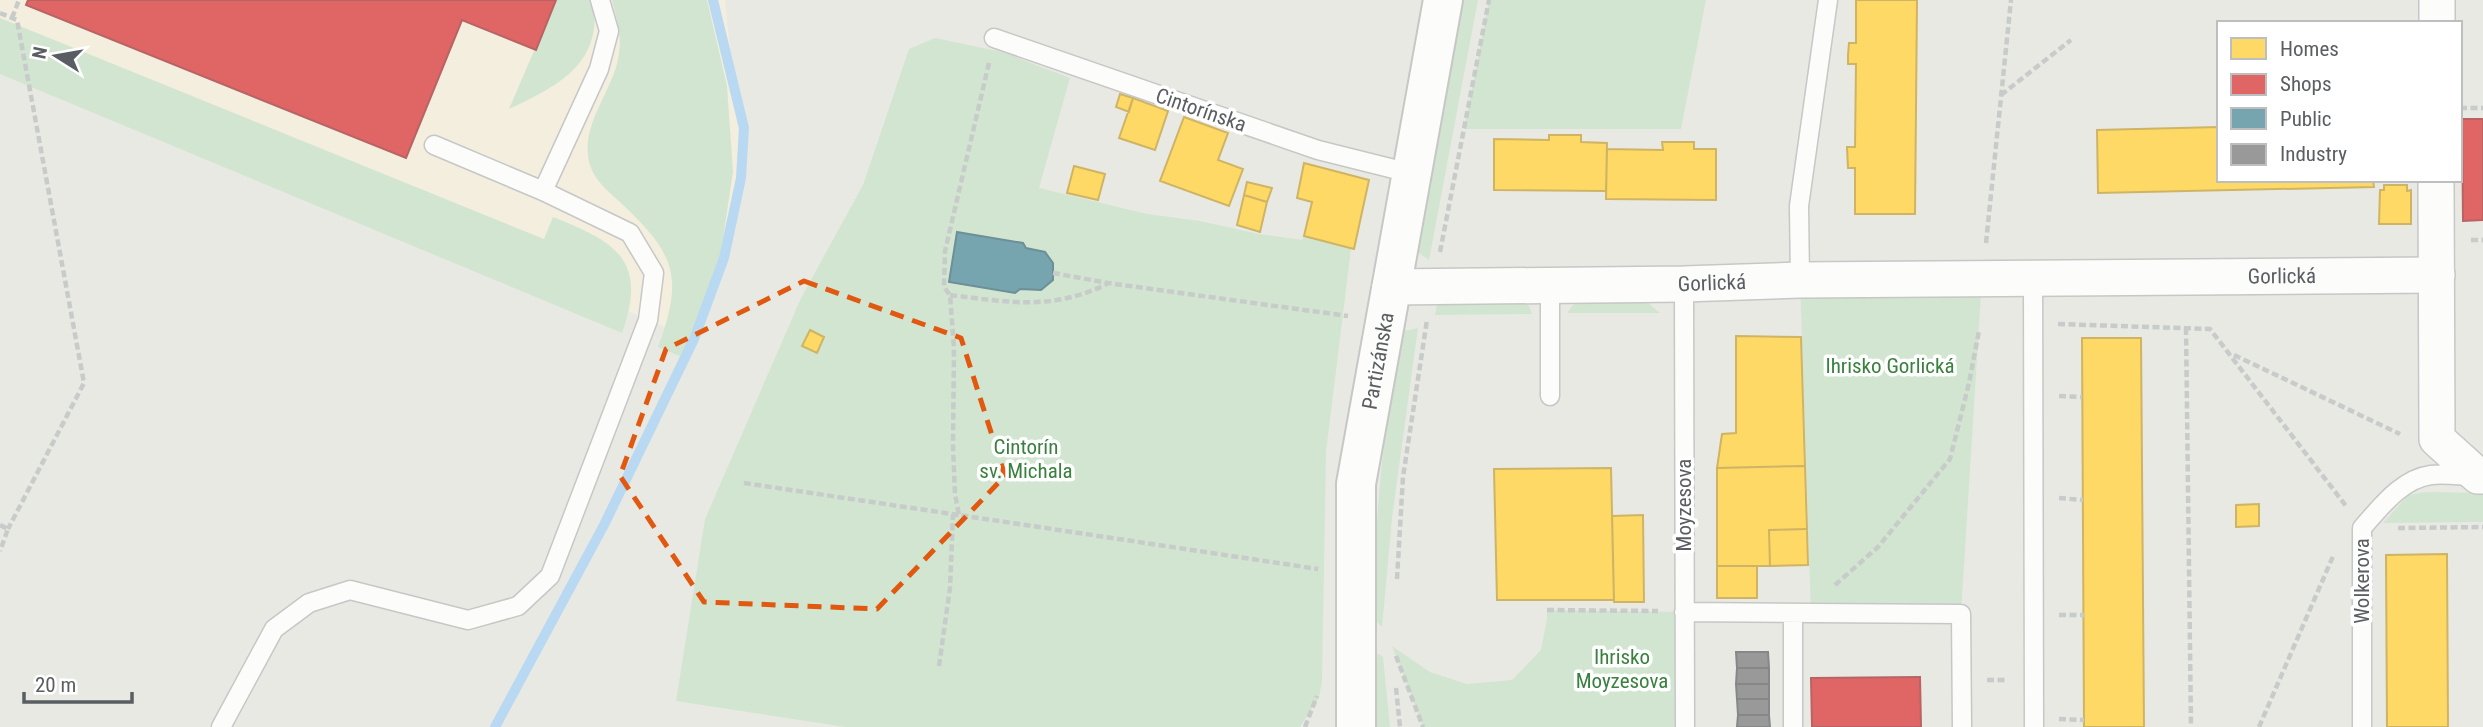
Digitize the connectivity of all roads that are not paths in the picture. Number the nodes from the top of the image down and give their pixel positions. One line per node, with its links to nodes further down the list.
1 (600, 0): 10 (lane)
2 (1443, 0): 8 (street, Partizánska)
3 (1828, 0): 13 (lane)
4 (2437, 0): 5 (street)
5 (2437, 21)
6 (994, 38): 8 (lane, Cintorínska)
7 (434, 145): 10 (lane)
8 (1410, 173): 16 (street, Partizánska)
9 (2436, 182): 11 (street)
10 (542, 191): 21 (lane)
11 (2437, 275): 12 (street, Gorlická); 18 (street, Wolkerova)
12 (2033, 278): 13 (street, Gorlická); 26 (lane)
13 (1800, 280): 14 (street, Gorlická)
14 (1684, 284): 15 (street, Gorlická); 19 (lane, Moyzesova)
15 (1550, 285): 16 (street, Gorlická); 17 (lane)
16 (1390, 287): 22 (street, Partizánska)
17 (1550, 396)
18 (2481, 476): 27 (lane, Wolkerova)
19 (1684, 612): 20 (lane); 23 (lane, Moyzesova)
20 (1798, 614): 24 (lane); 25 (lane)
21 (221, 727)
22 (1356, 727)
23 (1685, 727)
24 (1793, 727)
25 (1962, 727)
26 (2034, 727)
27 (2362, 727)

